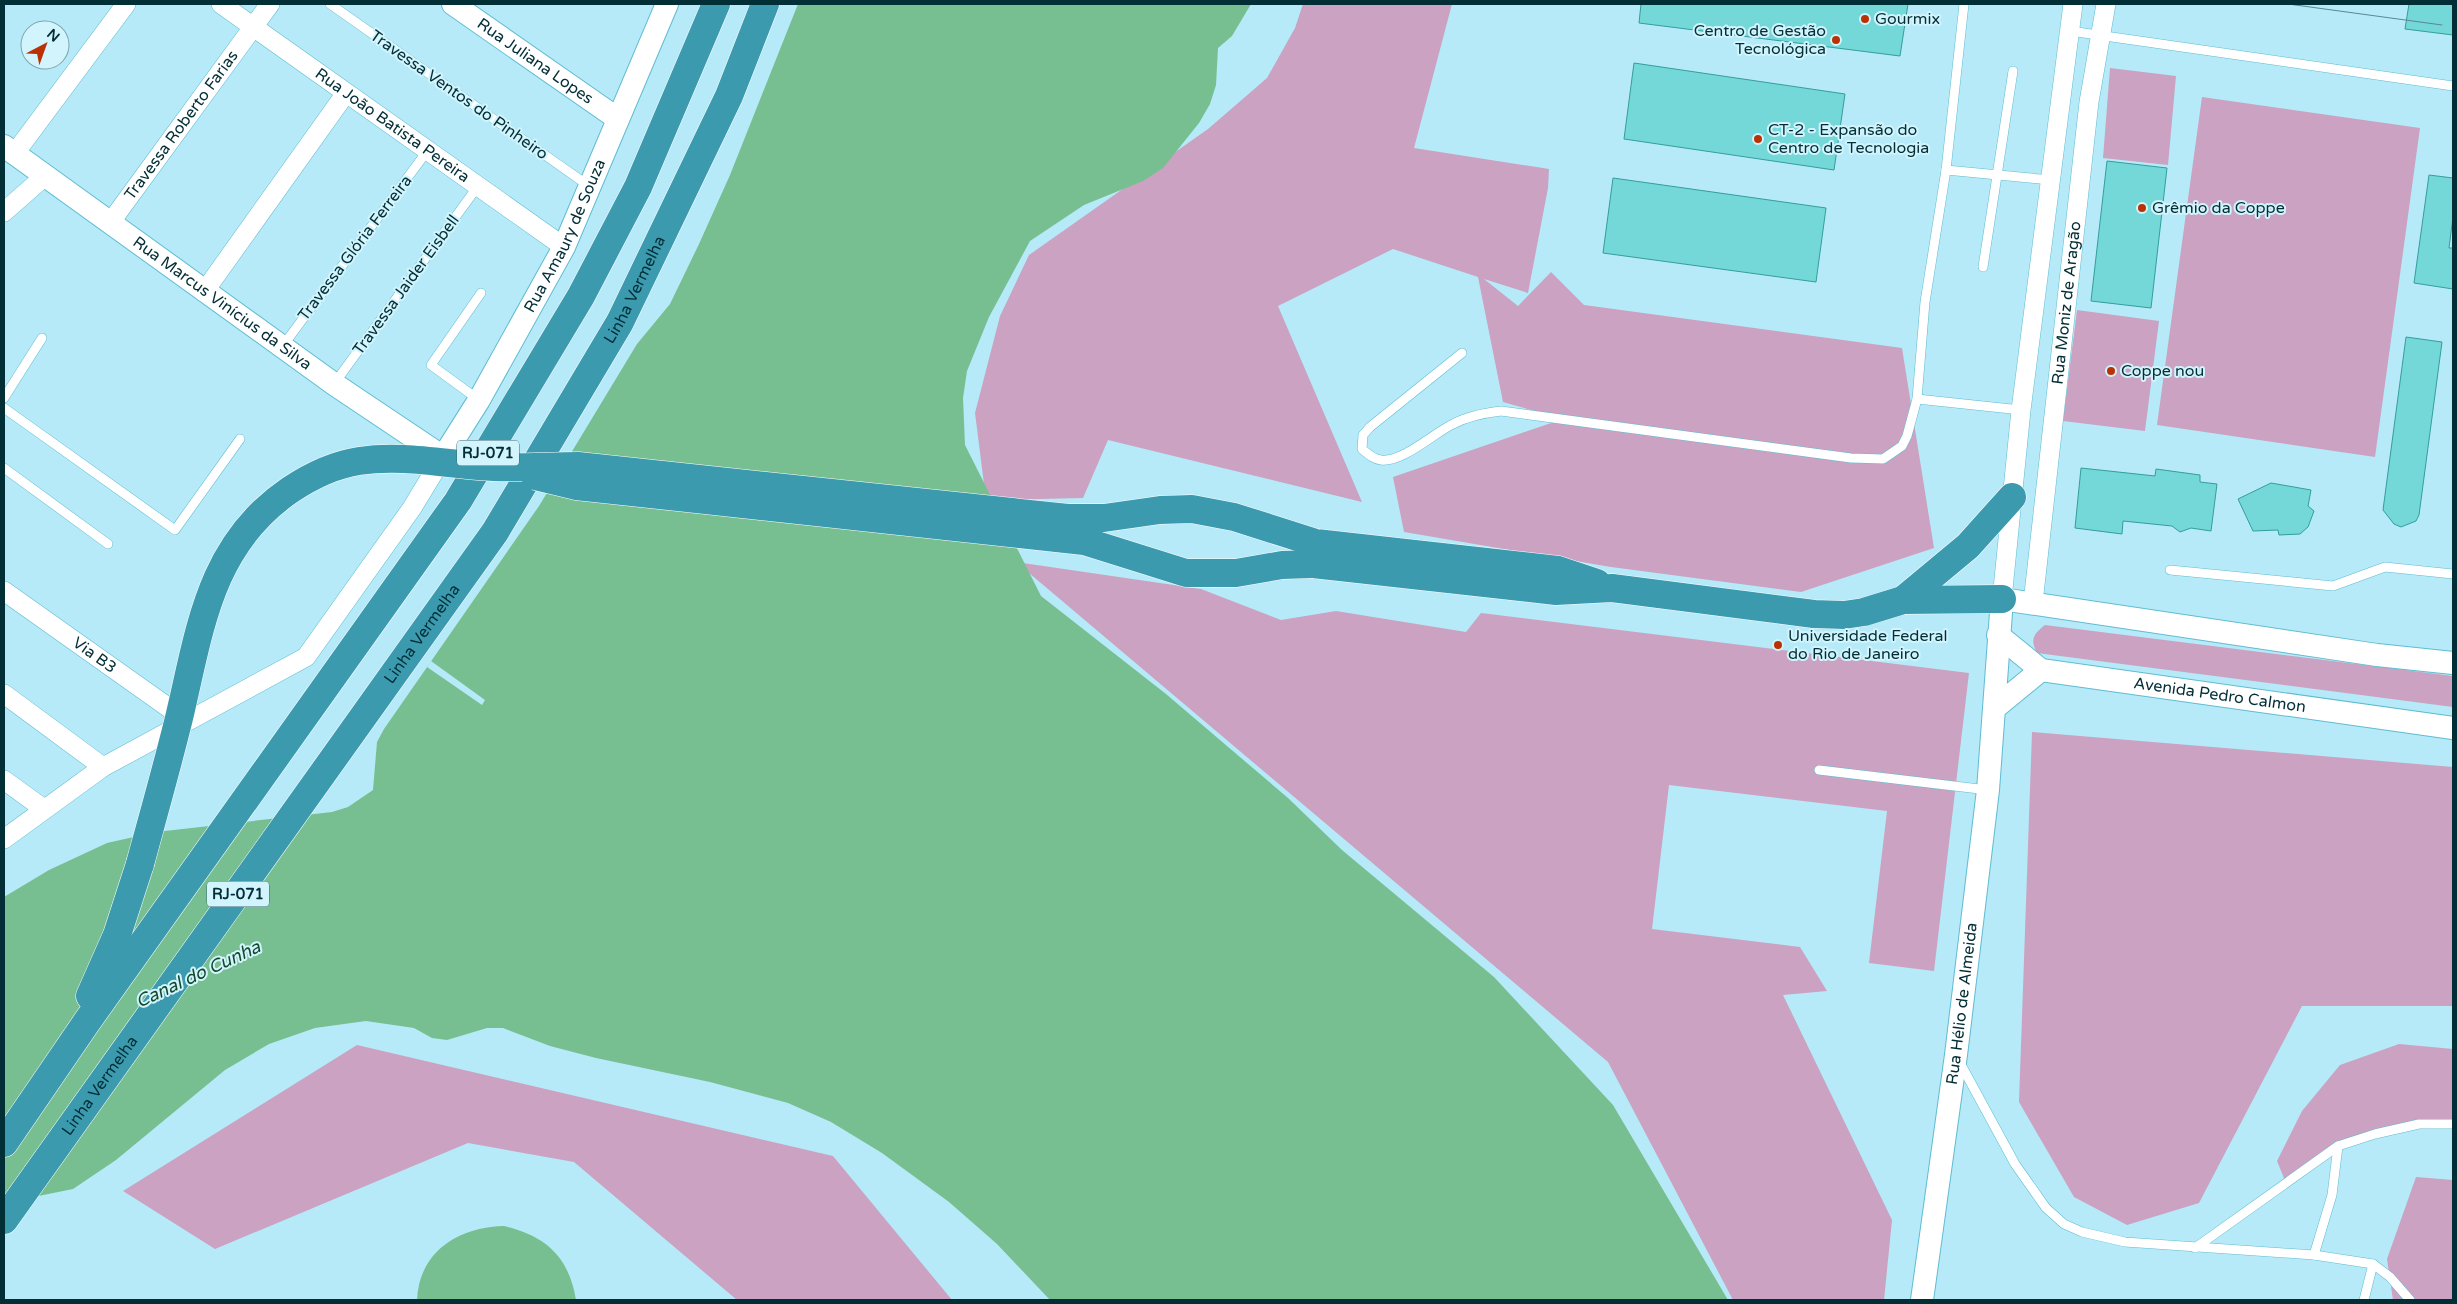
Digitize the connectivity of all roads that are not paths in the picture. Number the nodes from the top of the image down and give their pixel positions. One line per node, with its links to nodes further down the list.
1 (126, 4): 19 (street)
2 (221, 4): 12 (street, Rua João Batista Pereira)
3 (270, 4): 12 (street, Travessa Roberto Farias)
4 (330, 4): 26 (lane, Travessa Ventos do Pinheiro)
5 (453, 4): 18 (street, Rua Juliana Lopes)
6 (667, 4): 18 (street, Rua Amaury de Souza)
7 (716, 4): 69 (highway, RJ-071)
8 (765, 4): 73 (highway, Linha Vermelha / RJ-071)
9 (1964, 4): 21 (lane)
10 (2073, 4): 13 (street, Rua Moniz de Aragão)
11 (2106, 4): 14 (street, Rua Moniz de Aragão)
12 (254, 27): 17 (street, Rua João Batista Pereira); 28 (street, Travessa Roberto Farias)
13 (2070, 31): 14 (lane); 24 (street, Rua Moniz de Aragão)
14 (2100, 35): 16 (lane); 54 (street, Rua Moniz de Aragão)
15 (2013, 72): 22 (lane)
16 (2453, 86)
17 (346, 93): 20 (street, Rua João Batista Pereira); 31 (street)
18 (618, 118): 26 (street, Rua Amaury de Souza)
19 (9, 150): 23 (street, Rua Marcus Vinícius da Silva)
20 (428, 150): 25 (street, Rua João Batista Pereira); 34 (lane, Travessa Glória Ferreira)
21 (1946, 170): 22 (lane); 38 (lane)
22 (1999, 174): 24 (lane); 30 (lane)
23 (46, 175): 27 (street); 28 (street, Rua Marcus Vinícius da Silva)
24 (2051, 180): 41 (street, Rua Moniz de Aragão)
25 (478, 186): 29 (street, Rua João Batista Pereira); 36 (lane, Travessa Jaider Eisbell)
26 (589, 187): 29 (street, Rua Amaury de Souza)
27 (4, 212)
28 (110, 223): 31 (street, Rua Marcus Vinícius da Silva)
29 (564, 247): 39 (street, Rua Amaury de Souza)
30 (1983, 266)
31 (204, 292): 34 (street, Rua Marcus Vinícius da Silva)
32 (481, 293): 39 (lane)
33 (42, 338): 37 (lane)
34 (282, 347): 36 (street, Rua Marcus Vinícius da Silva)
35 (1462, 354): 38 (lane)
36 (334, 384): 43 (street, Rua Marcus Vinícius da Silva)
37 (4, 398)
38 (1917, 399): 41 (lane)
39 (479, 400): 43 (street, Rua Amaury de Souza)
40 (4, 408): 42 (lane)
41 (2021, 410): 46 (street, Rua Moniz de Aragão)
42 (240, 439)
43 (443, 456): 60 (street)
44 (494, 467): 48 (highway, bridge); 48 (highway, bridge); 69 (highway, bridge)
45 (4, 468): 47 (lane)
46 (2012, 498): 52 (highway); 53 (street, Rua Moniz de Aragão)
47 (108, 544)
48 (1424, 566): 52 (highway)
49 (2170, 570): 50 (lane)
50 (2453, 574)
51 (4, 591): 60 (street, Via B3)
52 (1903, 600): 53 (highway)
53 (2002, 600): 54 (street); 55 (street, Rua Hélio de Almeida)
54 (2033, 603): 56 (street)
55 (1998, 635): 57 (street); 59 (street, Rua Hélio de Almeida)
56 (2453, 663)
57 (2042, 670): 59 (street); 61 (street, Avenida Pedro Calmon)
58 (4, 694): 62 (street)
59 (1996, 707): 65 (street, Rua Hélio de Almeida)
60 (186, 720): 62 (street)
61 (2453, 728)
62 (103, 767): 66 (street)
63 (1819, 770): 65 (lane)
64 (4, 780): 66 (street)
65 (1988, 790): 68 (street, Rua Hélio de Almeida)
66 (44, 809): 67 (street)
67 (4, 839)
68 (1956, 1055): 74 (lane); 77 (street, Rua Hélio de Almeida)
69 (45, 1082): 71 (highway, RJ-071)
70 (2453, 1124): 72 (lane)
71 (4, 1143)
72 (2338, 1146): 74 (lane); 75 (lane)
73 (4, 1220)
74 (2195, 1248): 75 (lane)
75 (2314, 1255): 76 (lane)
76 (2372, 1264): 78 (lane); 79 (lane)
77 (1922, 1300)
78 (2364, 1300)
79 (2410, 1300)

